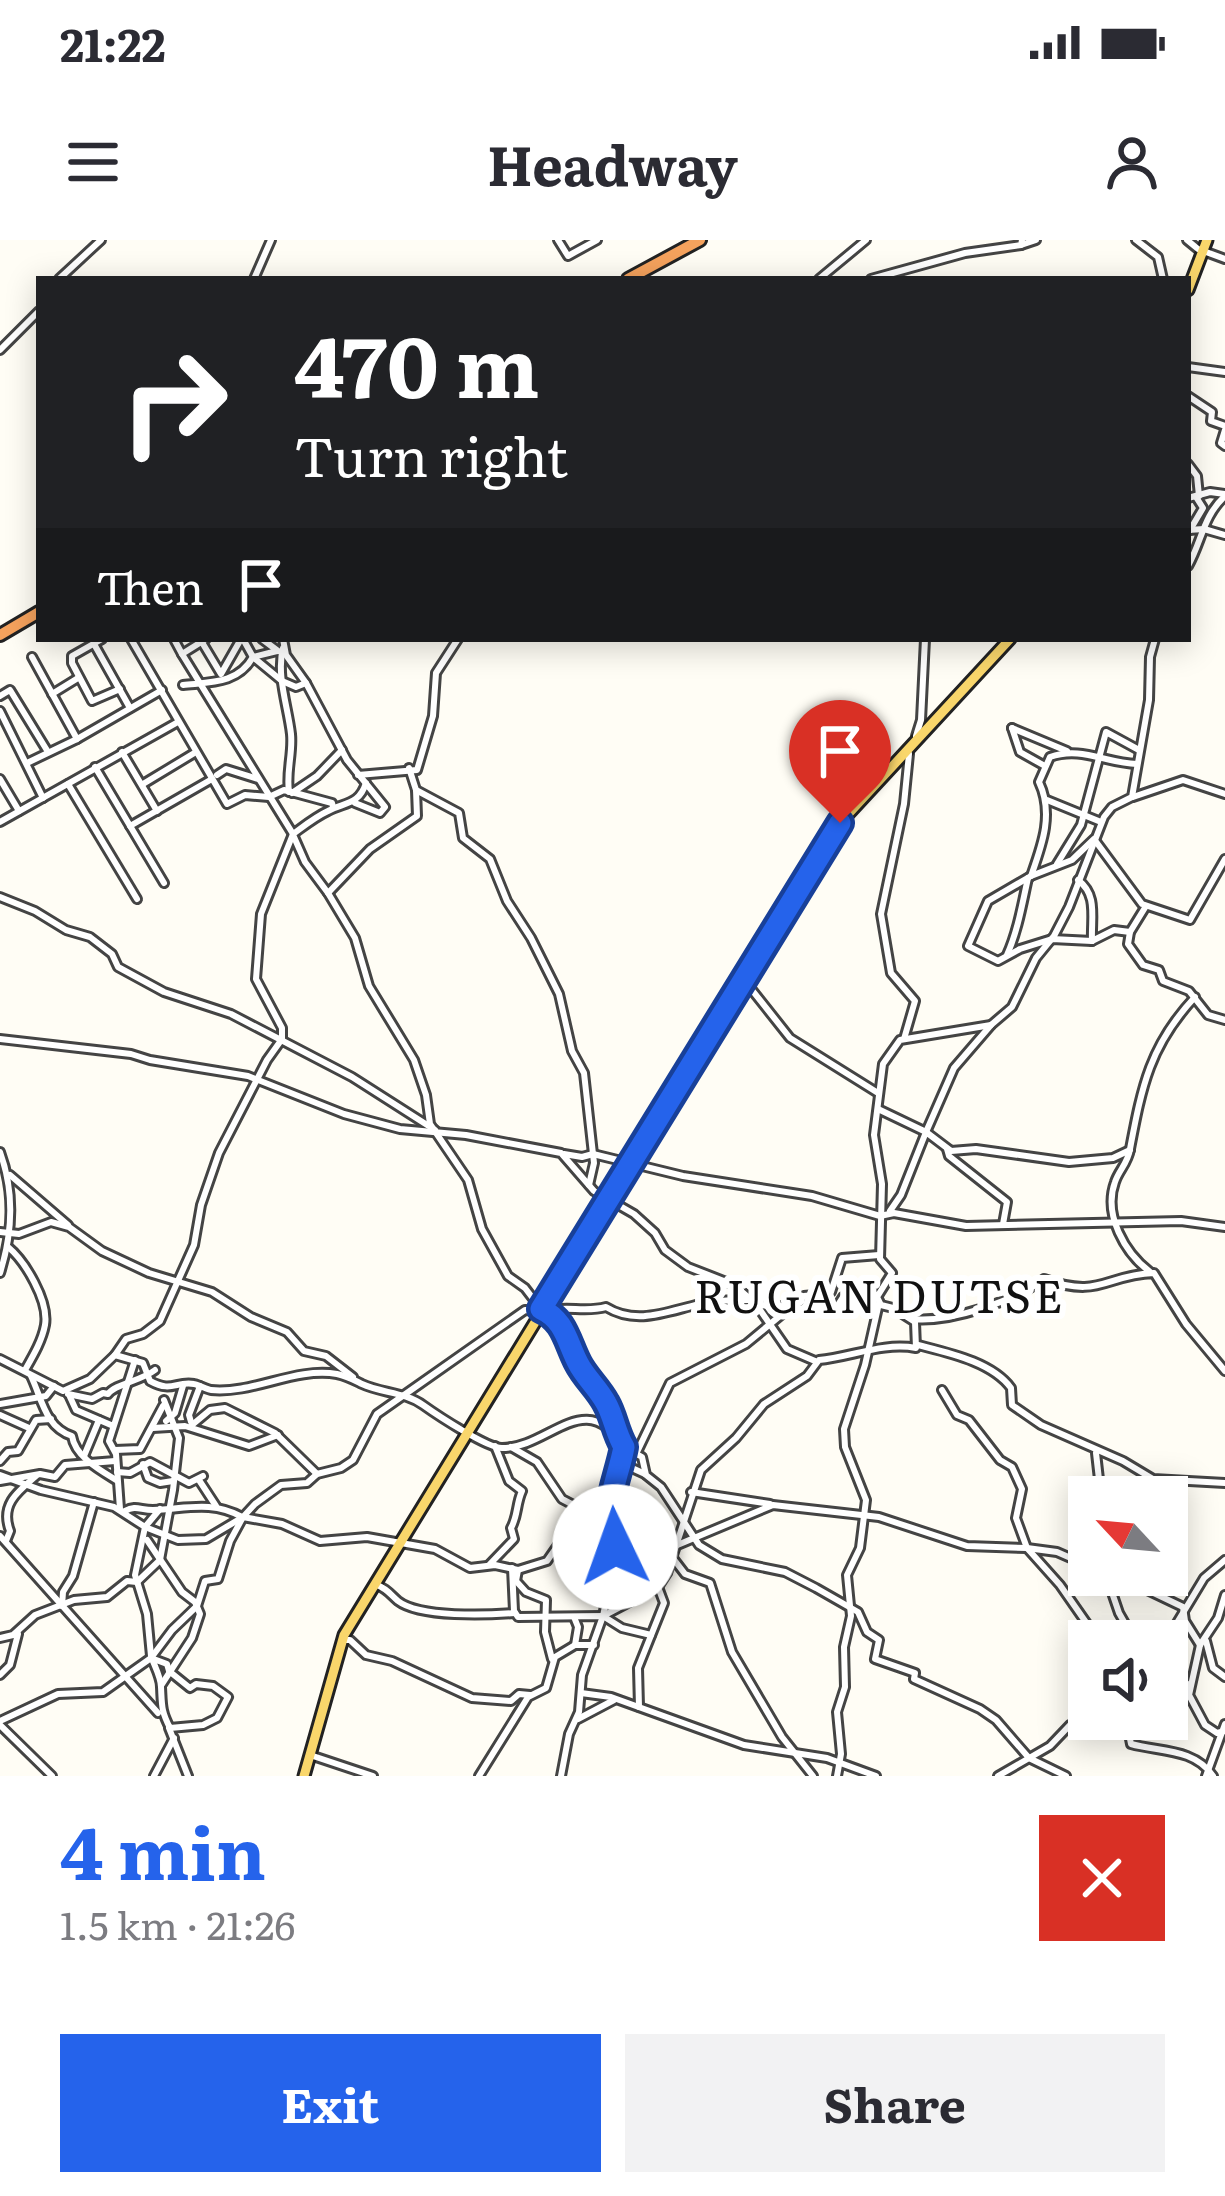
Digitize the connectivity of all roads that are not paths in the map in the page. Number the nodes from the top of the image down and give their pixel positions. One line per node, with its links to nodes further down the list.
1 (101, 240): 14 (street)
2 (271, 240): 15 (street)
3 (558, 240): 4 (street)
4 (597, 240)
5 (700, 240): 16 (highway)
6 (866, 240): 13 (street)
7 (1036, 240): 10 (street)
8 (1136, 240): 18 (street)
9 (1187, 240): 11 (street)
10 (1021, 242): 17 (street)
11 (1205, 246): 12 (street); 19 (main road)
12 (1225, 259)
13 (829, 275)
14 (62, 276)
15 (255, 276)
16 (634, 276)
17 (882, 276)
18 (1162, 276)
19 (1191, 282)
20 (36, 313): 21 (street)
21 (0, 350)
22 (1191, 367): 23 (street)
23 (1225, 372)
24 (1191, 398): 25 (street)
25 (1225, 428): 26 (street)
26 (1225, 446)
27 (1191, 468): 29 (street)
28 (1225, 495): 29 (street); 32 (street)
29 (1194, 497): 30 (street)
30 (1191, 527)
31 (1191, 530): 32 (street)
32 (1204, 530): 33 (street); 34 (street)
33 (1225, 536)
34 (1191, 552)
35 (36, 614): 36 (highway)
36 (0, 635)
37 (96, 642): 58 (street)
38 (98, 642): 63 (street)
39 (133, 642): 64 (street)
40 (176, 642): 53 (street)
41 (203, 642): 53 (street)
42 (205, 642): 57 (street)
43 (240, 642): 55 (street)
44 (244, 642): 54 (street)
45 (266, 642): 52 (street)
46 (282, 642): 52 (street)
47 (283, 642): 60 (street)
48 (457, 642): 83 (street)
49 (925, 642): 71 (street)
50 (1007, 642): 71 (main road)
51 (1154, 642): 73 (street)
52 (279, 651): 54 (street); 59 (street)
53 (182, 653): 62 (street)
54 (251, 653): 55 (street); 59 (street); 62 (street)
55 (231, 654): 57 (street); 57 (street)
56 (32, 657): 65 (street)
57 (213, 659)
58 (78, 678): 63 (street); 65 (street)
59 (282, 681): 60 (street); 94 (street)
60 (306, 683): 72 (street)
61 (183, 685): 62 (street)
62 (199, 685): 87 (street)
63 (120, 689): 67 (street)
64 (162, 690): 67 (street); 69 (street)
65 (52, 694): 70 (street)
66 (0, 697): 75 (street)
67 (130, 708): 70 (street)
68 (0, 711): 79 (street)
69 (178, 722): 76 (street); 77 (street)
70 (77, 739): 75 (street)
71 (913, 742): 129 (street); 139 (main road)
72 (342, 750): 84 (street); 94 (street)
73 (1139, 750): 78 (street); 80 (street)
74 (1067, 751): 78 (street); 81 (street); 81 (street)
75 (48, 752): 79 (street)
76 (122, 752): 82 (street); 91 (street)
77 (196, 752): 85 (street); 91 (street)
78 (1099, 758): 80 (street); 104 (street)
79 (27, 763): 98 (street)
80 (1137, 764): 97 (street)
81 (1045, 766): 99 (street)
82 (95, 767): 90 (street); 107 (street)
83 (410, 768): 84 (street); 93 (street)
84 (358, 775): 88 (street)
85 (215, 777): 87 (street); 96 (street); 103 (street)
86 (0, 779): 102 (street)
87 (260, 780): 96 (street)
88 (366, 783): 100 (street); 100 (street)
89 (1225, 783): 92 (street)
90 (68, 784): 98 (street); 117 (street)
91 (141, 785): 103 (street)
92 (1210, 785): 95 (street); 97 (street)
93 (416, 790): 115 (street); 138 (street)
94 (290, 792): 96 (street); 101 (street)
95 (1225, 794)
96 (271, 795): 108 (street)
97 (1132, 797): 106 (street)
98 (43, 798): 102 (street)
99 (1047, 800): 104 (street); 112 (street)
100 (352, 803): 101 (street)
101 (333, 807): 108 (street)
102 (19, 811): 105 (street)
103 (157, 811): 107 (street)
104 (1083, 818): 106 (street); 111 (street)
105 (0, 822)
106 (1101, 823): 109 (street)
107 (130, 826): 114 (street)
108 (293, 834): 115 (street); 128 (street)
109 (1094, 839): 111 (street); 113 (street); 118 (street)
110 (1225, 859): 118 (street)
111 (1057, 864): 112 (street)
112 (1030, 877): 122 (street); 122 (street)
113 (1078, 880): 120 (street); 121 (street)
114 (164, 883)
115 (328, 893): 133 (street)
116 (0, 897): 128 (street)
117 (136, 898)
118 (1146, 906): 119 (street)
119 (1130, 932): 121 (street); 124 (street)
120 (1052, 939): 121 (street); 122 (street); 126 (street)
121 (1092, 941)
122 (1006, 959)
123 (748, 985): 131 (street)
124 (1195, 997): 125 (street); 136 (street)
125 (1225, 1020)
126 (991, 1025): 129 (street); 134 (street)
127 (0, 1039): 130 (street)
128 (282, 1039): 130 (street); 133 (street)
129 (904, 1039): 131 (street)
130 (256, 1079): 133 (street); 153 (street)
131 (878, 1093): 132 (street)
132 (878, 1109): 134 (street); 143 (street)
133 (436, 1131): 137 (street); 158 (street)
134 (926, 1132): 135 (street); 143 (street)
135 (947, 1149): 136 (street); 145 (street)
136 (1130, 1150): 144 (street)
137 (561, 1153): 138 (street); 141 (street)
138 (593, 1154): 139 (street); 141 (street)
139 (632, 1161): 142 (main road); 143 (street)
140 (3, 1162): 146 (street); 148 (street)
141 (589, 1185): 142 (street)
142 (609, 1200): 156 (street); 158 (main road)
143 (883, 1214): 145 (street); 150 (street)
144 (1114, 1222): 145 (street); 147 (street); 151 (street)
145 (1003, 1224)
146 (69, 1226): 148 (street); 153 (street)
147 (1225, 1227)
148 (5, 1233): 149 (street)
149 (8, 1247): 152 (street); 167 (street)
150 (879, 1255): 154 (street); 155 (street)
151 (1150, 1272): 159 (street); 168 (street)
152 (0, 1273)
153 (176, 1281): 163 (street); 170 (street)
154 (814, 1295): 155 (street); 157 (street)
155 (878, 1299): 159 (street); 162 (street)
156 (752, 1302): 157 (street); 158 (street); 160 (street)
157 (794, 1302): 160 (street)
158 (543, 1310): 178 (street); 190 (main road); 193 (street)
159 (912, 1319): 161 (street)
160 (770, 1324): 166 (street); 200 (street)
161 (918, 1345): 162 (street); 199 (street)
162 (866, 1350): 166 (street); 225 (street)
163 (115, 1355): 165 (street); 177 (street)
164 (0, 1359): 167 (street)
165 (135, 1360): 169 (street); 173 (street)
166 (819, 1360): 216 (street)
167 (27, 1371): 172 (street); 179 (street)
168 (1225, 1371)
169 (151, 1372): 173 (street); 175 (street)
170 (356, 1380): 174 (street); 178 (street)
171 (184, 1384): 174 (street); 175 (street); 185 (street)
172 (54, 1386): 177 (street); 179 (street)
173 (125, 1386): 177 (street); 186 (street)
174 (200, 1386): 187 (street)
175 (161, 1387): 180 (street)
176 (942, 1390): 237 (street)
177 (65, 1392): 184 (street)
178 (403, 1395): 190 (street); 207 (street)
179 (39, 1397): 181 (street); 183 (street)
180 (164, 1400): 185 (street); 188 (street)
181 (0, 1404)
182 (0, 1415): 189 (street)
183 (51, 1419): 189 (street); 201 (street)
184 (99, 1419): 186 (street); 192 (street)
185 (171, 1422): 187 (street); 188 (street); 212 (street)
186 (112, 1425): 194 (street)
187 (189, 1425): 191 (street); 191 (street)
188 (156, 1428): 198 (street)
189 (29, 1429): 202 (street)
190 (468, 1430): 195 (street); 235 (main road)
191 (278, 1435): 207 (street)
192 (92, 1436): 194 (street); 201 (street)
193 (616, 1436): 196 (street); 197 (street)
194 (109, 1441): 198 (street)
195 (495, 1446): 196 (street); 243 (street)
196 (510, 1447): 224 (street)
197 (624, 1447): 200 (street); 205 (street)
198 (115, 1450): 203 (street)
199 (1094, 1450): 209 (street); 214 (street)
200 (637, 1453): 208 (street)
201 (86, 1459): 203 (street); 206 (street); 210 (street)
202 (0, 1461)
203 (116, 1461): 210 (street)
204 (143, 1464): 210 (street); 212 (street); 212 (street)
205 (620, 1469): 208 (street); 222 (street)
206 (40, 1474): 213 (street); 215 (street)
207 (317, 1474): 226 (street)
208 (646, 1475): 228 (street)
209 (1100, 1476)
210 (117, 1477): 223 (street)
211 (0, 1478): 213 (street)
212 (174, 1478): 219 (street); 220 (street)
213 (14, 1479): 215 (street)
214 (1225, 1483)
215 (26, 1484): 217 (street); 234 (street)
216 (691, 1492): 218 (street); 228 (street)
217 (94, 1502): 223 (street); 250 (street)
218 (773, 1505): 225 (street); 233 (street)
219 (216, 1506): 220 (street); 226 (street)
220 (170, 1508): 221 (street); 230 (street)
221 (160, 1509): 223 (street); 229 (street)
222 (611, 1509): 224 (street); 232 (street)
223 (122, 1510): 229 (street)
224 (583, 1510): 227 (street)
225 (864, 1516): 237 (street); 252 (street)
226 (243, 1517): 230 (street); 235 (street); 251 (street)
227 (574, 1518): 232 (street); 244 (street)
228 (683, 1521): 233 (street); 236 (street)
229 (145, 1527): 230 (street); 231 (street)
230 (165, 1533): 241 (street)
231 (146, 1537): 241 (street); 245 (street)
232 (611, 1538): 238 (street); 238 (street)
233 (696, 1538): 236 (street); 252 (street)
234 (3, 1539): 250 (street)
235 (400, 1543): 243 (street); 246 (main road)
236 (675, 1546): 239 (street)
237 (1028, 1547): 240 (street); 258 (street)
238 (616, 1552): 255 (street)
239 (672, 1557): 247 (street); 289 (street)
240 (1068, 1557)
241 (160, 1560): 245 (street); 251 (street)
242 (1225, 1560): 253 (street)
243 (489, 1565): 244 (street)
244 (515, 1568): 254 (street); 256 (street)
245 (137, 1582): 250 (street); 267 (street)
246 (375, 1584): 254 (street); 263 (main road)
247 (658, 1587): 255 (street); 261 (street)
248 (1225, 1594): 264 (street)
249 (1162, 1596): 253 (street)
250 (62, 1606): 260 (street); 271 (street)
251 (197, 1606): 267 (street); 269 (street)
252 (851, 1608): 290 (street); 291 (street)
253 (1183, 1612): 259 (street); 264 (street)
254 (515, 1613): 256 (street)
255 (603, 1616): 257 (street); 261 (street); 266 (street)
256 (547, 1617): 257 (street); 268 (street)
257 (574, 1617): 265 (street)
258 (1084, 1620)
259 (1178, 1620)
260 (19, 1630): 262 (street); 270 (street)
261 (651, 1635): 278 (street)
262 (0, 1639)
263 (343, 1640): 276 (street); 287 (main road)
264 (1203, 1641): 272 (street); 273 (street)
265 (575, 1645): 266 (street); 268 (street)
266 (594, 1645): 275 (street)
267 (151, 1658): 269 (street); 271 (street); 274 (street)
268 (552, 1663): 276 (street)
269 (169, 1671): 274 (street); 282 (street)
270 (0, 1675)
271 (126, 1677): 280 (street); 282 (street)
272 (1225, 1677)
273 (1190, 1686): 283 (street)
274 (161, 1687): 282 (street)
275 (581, 1693): 277 (street); 279 (street)
276 (530, 1695): 298 (street)
277 (617, 1700): 278 (street); 279 (street)
278 (638, 1709): 289 (street)
279 (575, 1721): 299 (street)
280 (0, 1723): 293 (street)
281 (1068, 1727): 290 (street)
282 (170, 1728): 284 (street)
283 (1224, 1730): 286 (street)
284 (175, 1738): 294 (street); 295 (street)
285 (1130, 1740): 292 (street)
286 (1218, 1747): 288 (street); 292 (street)
287 (310, 1755): 296 (main road); 297 (street)
288 (1225, 1755)
289 (798, 1756): 291 (street); 300 (street)
290 (1029, 1758): 303 (street); 304 (street)
291 (841, 1763): 301 (street); 302 (street)
292 (1210, 1774)
293 (52, 1776)
294 (154, 1776)
295 (188, 1776)
296 (304, 1776)
297 (373, 1776)
298 (479, 1776)
299 (561, 1776)
300 (814, 1776)
301 (837, 1776)
302 (876, 1776)
303 (998, 1776)
304 (1066, 1776)

